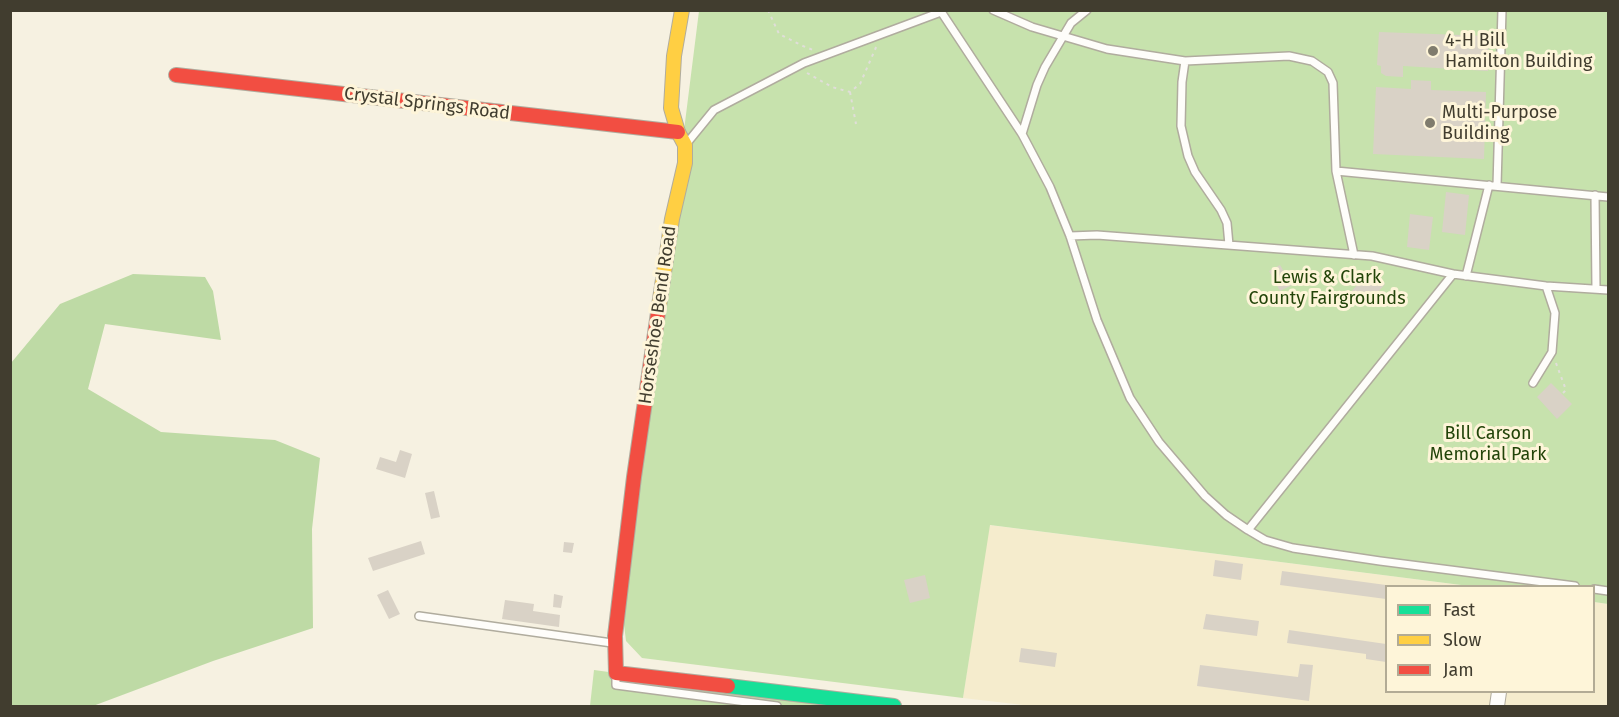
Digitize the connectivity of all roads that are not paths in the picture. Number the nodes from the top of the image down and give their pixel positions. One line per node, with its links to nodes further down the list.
1 (682, 10): 10 (street, Horseshoe Bend Road)
2 (993, 10): 6 (lane)
3 (1087, 10): 6 (lane)
4 (1502, 10): 13 (lane)
5 (940, 11): 9 (lane); 10 (lane)
6 (1062, 36): 7 (lane); 9 (lane)
7 (1185, 61): 11 (lane); 17 (lane)
8 (176, 75): 10 (street, Crystal Springs Road)
9 (1022, 134): 16 (lane)
10 (681, 139): 28 (street, Horseshoe Bend Road)
11 (1336, 171): 12 (lane); 18 (lane)
12 (1489, 186): 13 (lane); 20 (lane)
13 (1497, 186): 14 (lane)
14 (1594, 195): 15 (lane); 22 (lane)
15 (1608, 197)
16 (1070, 236): 17 (lane); 25 (lane)
17 (1229, 245): 18 (lane)
18 (1354, 255): 19 (lane)
19 (1453, 274): 20 (lane); 25 (lane)
20 (1466, 276): 21 (lane)
21 (1546, 286): 22 (lane); 24 (lane)
22 (1596, 289): 23 (lane)
23 (1608, 290)
24 (1533, 383)
25 (1248, 530): 26 (lane)
26 (1567, 585)
27 (419, 616): 28 (lane)
28 (615, 644): 29 (street, Horseshoe Bend Road)
29 (616, 673): 30 (lane); 31 (street)
30 (777, 706)
31 (894, 706)

